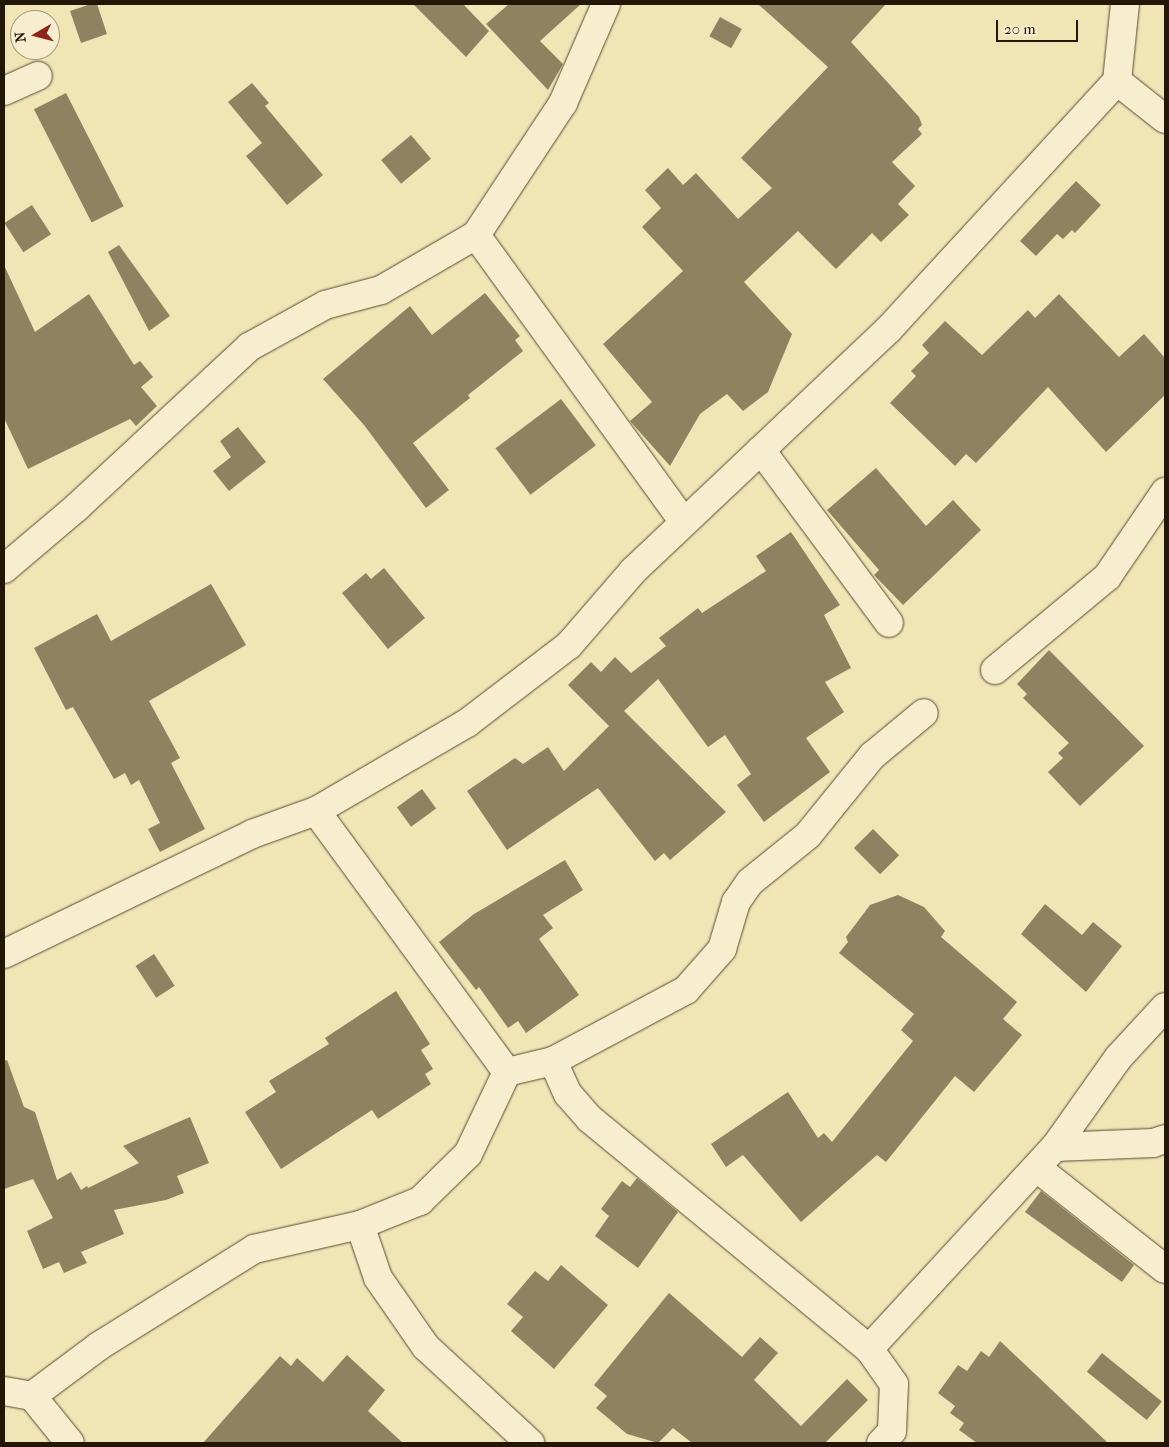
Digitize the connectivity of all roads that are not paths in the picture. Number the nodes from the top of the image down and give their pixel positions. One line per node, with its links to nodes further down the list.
1 (606, 4): 7 (street)
2 (1125, 4): 4 (street)
3 (38, 76): 5 (street)
4 (1117, 81): 6 (street); 8 (street)
5 (4, 91)
6 (1165, 118)
7 (476, 235): 10 (street); 11 (street)
8 (761, 450): 10 (street); 12 (street)
9 (1165, 492): 13 (street)
10 (684, 522): 15 (street)
11 (4, 569)
12 (889, 623)
13 (995, 670)
14 (924, 713): 18 (street)
15 (316, 811): 16 (street); 19 (street)
16 (4, 954)
17 (1165, 1007): 21 (street)
18 (553, 1061): 19 (street); 25 (street)
19 (507, 1072): 23 (street)
20 (1165, 1139): 21 (street)
21 (1056, 1147): 22 (street)
22 (1037, 1168): 24 (street); 25 (street)
23 (360, 1225): 27 (street); 30 (street)
24 (1165, 1269)
25 (869, 1349): 28 (street)
26 (4, 1391): 27 (street)
27 (32, 1396): 29 (street)
28 (892, 1439)
29 (70, 1443)
30 (530, 1443)

